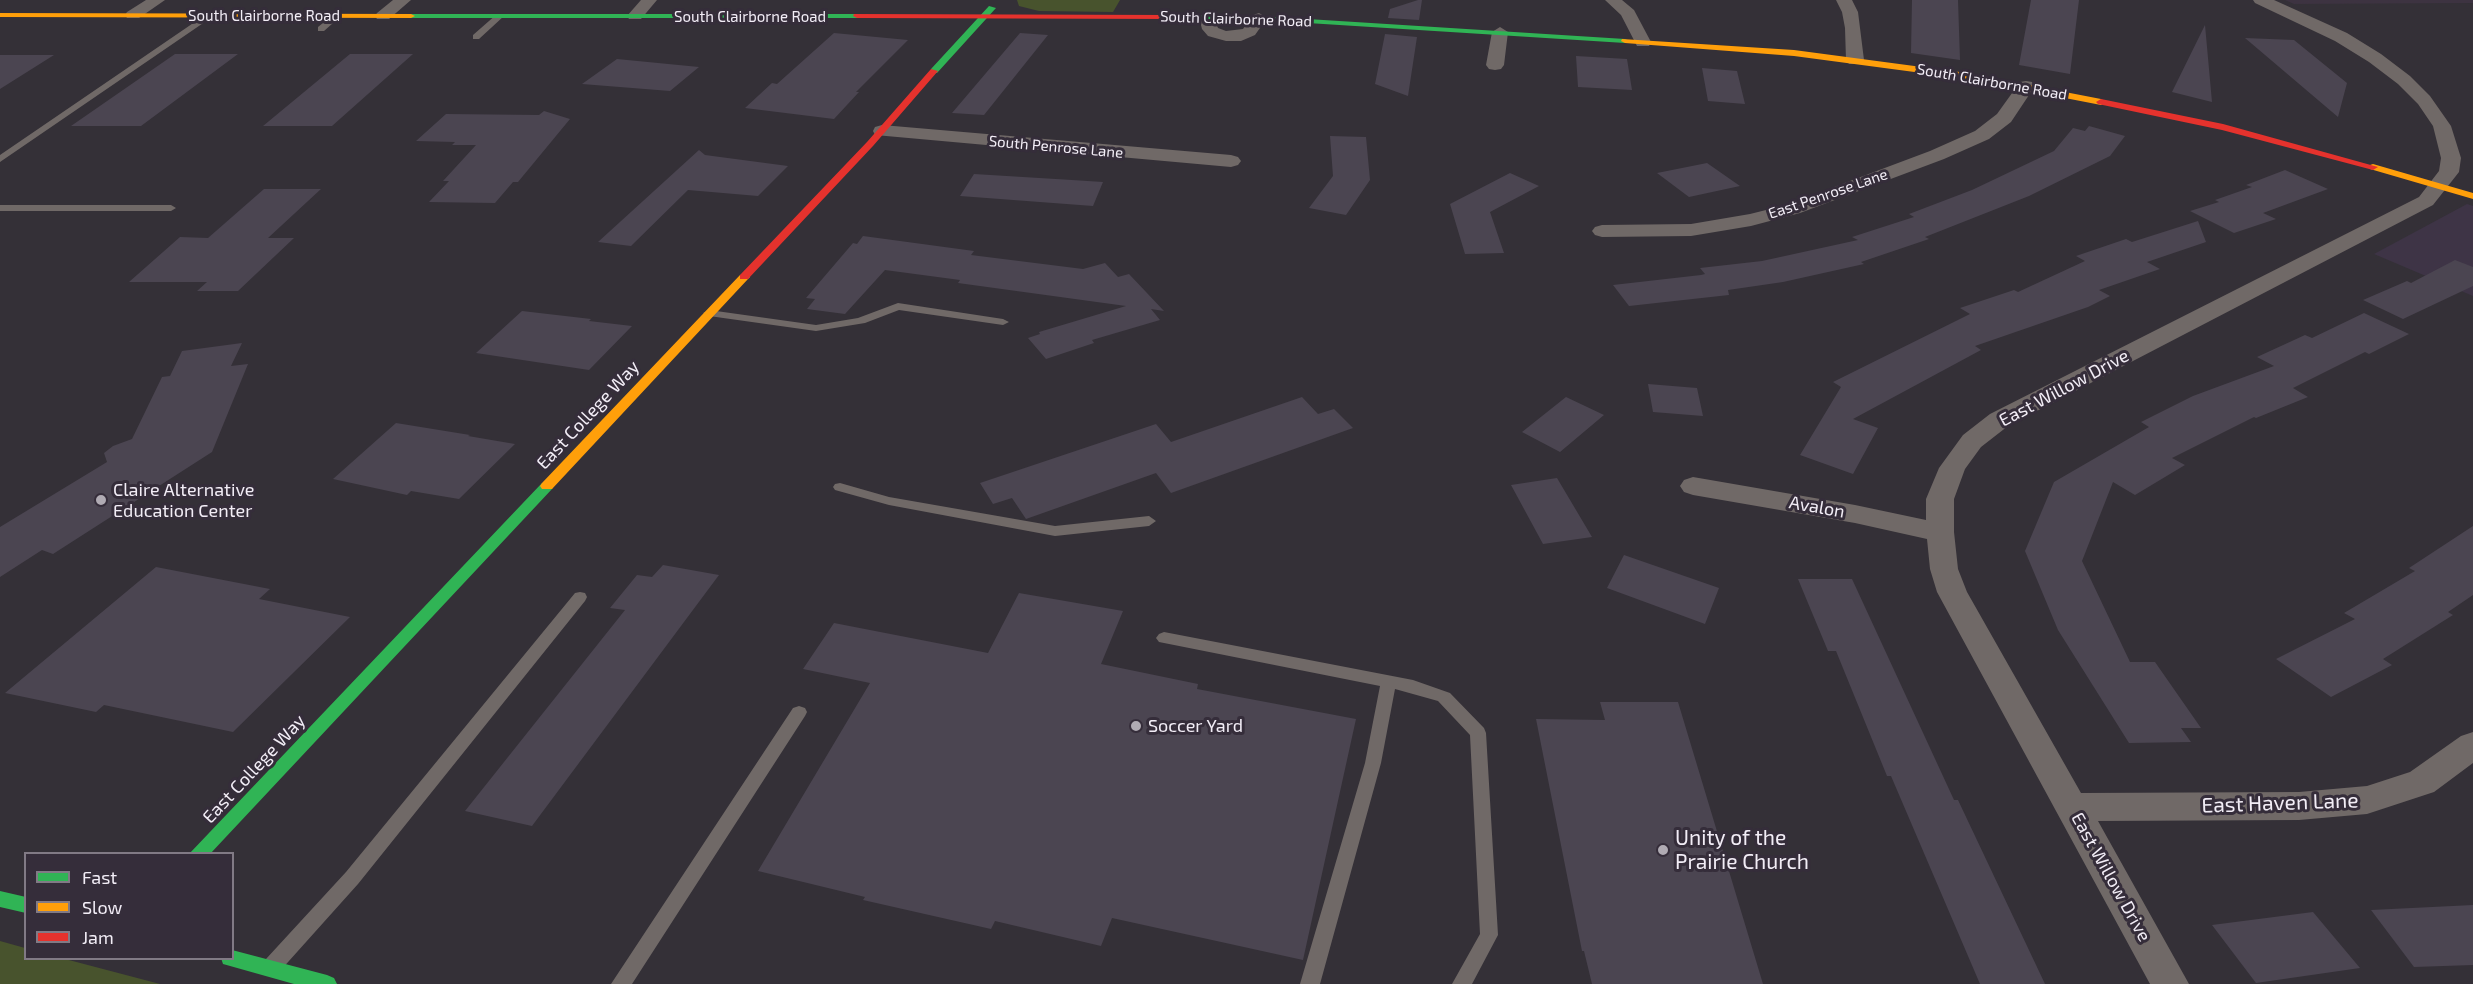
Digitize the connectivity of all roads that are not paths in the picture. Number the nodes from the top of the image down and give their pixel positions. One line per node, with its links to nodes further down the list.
1 (157, 0): 9 (street)
2 (403, 0): 12 (street)
3 (649, 0): 14 (street)
4 (1001, 0): 15 (street, East College Way)
5 (1613, 0): 22 (street)
6 (1844, 0): 23 (street)
7 (2261, 0): 29 (street, East Willow Drive)
8 (6, 15): 9 (street, South Clairborne Road); 18 (lane)
9 (133, 15): 10 (street, South Clairborne Road)
10 (211, 15): 11 (street, South Clairborne Road); 27 (lane)
11 (337, 16): 12 (street, South Clairborne Road); 19 (lane)
12 (383, 16): 13 (street, South Clairborne Road)
13 (500, 16): 14 (street, South Clairborne Road); 21 (lane)
14 (635, 16): 15 (street, South Clairborne Road)
15 (983, 17): 16 (street, South Clairborne Road); 26 (street, East College Way)
16 (1207, 17): 17 (street)
17 (1259, 18): 20 (street, South Clairborne Road)
18 (0, 22)
19 (321, 28)
20 (1500, 33): 22 (street, South Clairborne Road); 24 (street)
21 (476, 37)
22 (1643, 42): 23 (street, South Clairborne Road)
23 (1855, 60): 25 (street, South Clairborne Road)
24 (1495, 65)
25 (2026, 86): 29 (street, South Clairborne Road); 33 (street, East Penrose Lane)
26 (882, 131): 28 (street, South Penrose Lane); 34 (street, East College Way)
27 (0, 159)
28 (1231, 161)
29 (2439, 186): 30 (street, South Clairborne Road); 39 (street, East Willow Drive)
30 (2473, 196)
31 (0, 208): 32 (lane)
32 (171, 208)
33 (1602, 231)
34 (710, 313): 35 (lane); 46 (street, East College Way)
35 (1003, 322)
36 (1693, 486): 39 (street, Avalon)
37 (840, 487): 38 (lane)
38 (1149, 521)
39 (1940, 532): 45 (street, East Willow Drive)
40 (580, 597): 50 (lane)
41 (1164, 638): 42 (lane)
42 (1389, 681): 53 (lane); 54 (lane)
43 (799, 712): 52 (lane)
44 (2473, 745): 45 (street, East Haven Lane)
45 (2072, 807): 55 (street, East Willow Drive)
46 (200, 852)
47 (0, 899): 48 (street)
48 (24, 905)
49 (234, 959): 50 (street)
50 (270, 969): 51 (street)
51 (327, 984)
52 (621, 984)
53 (1310, 984)
54 (1462, 984)
55 (2170, 984)

